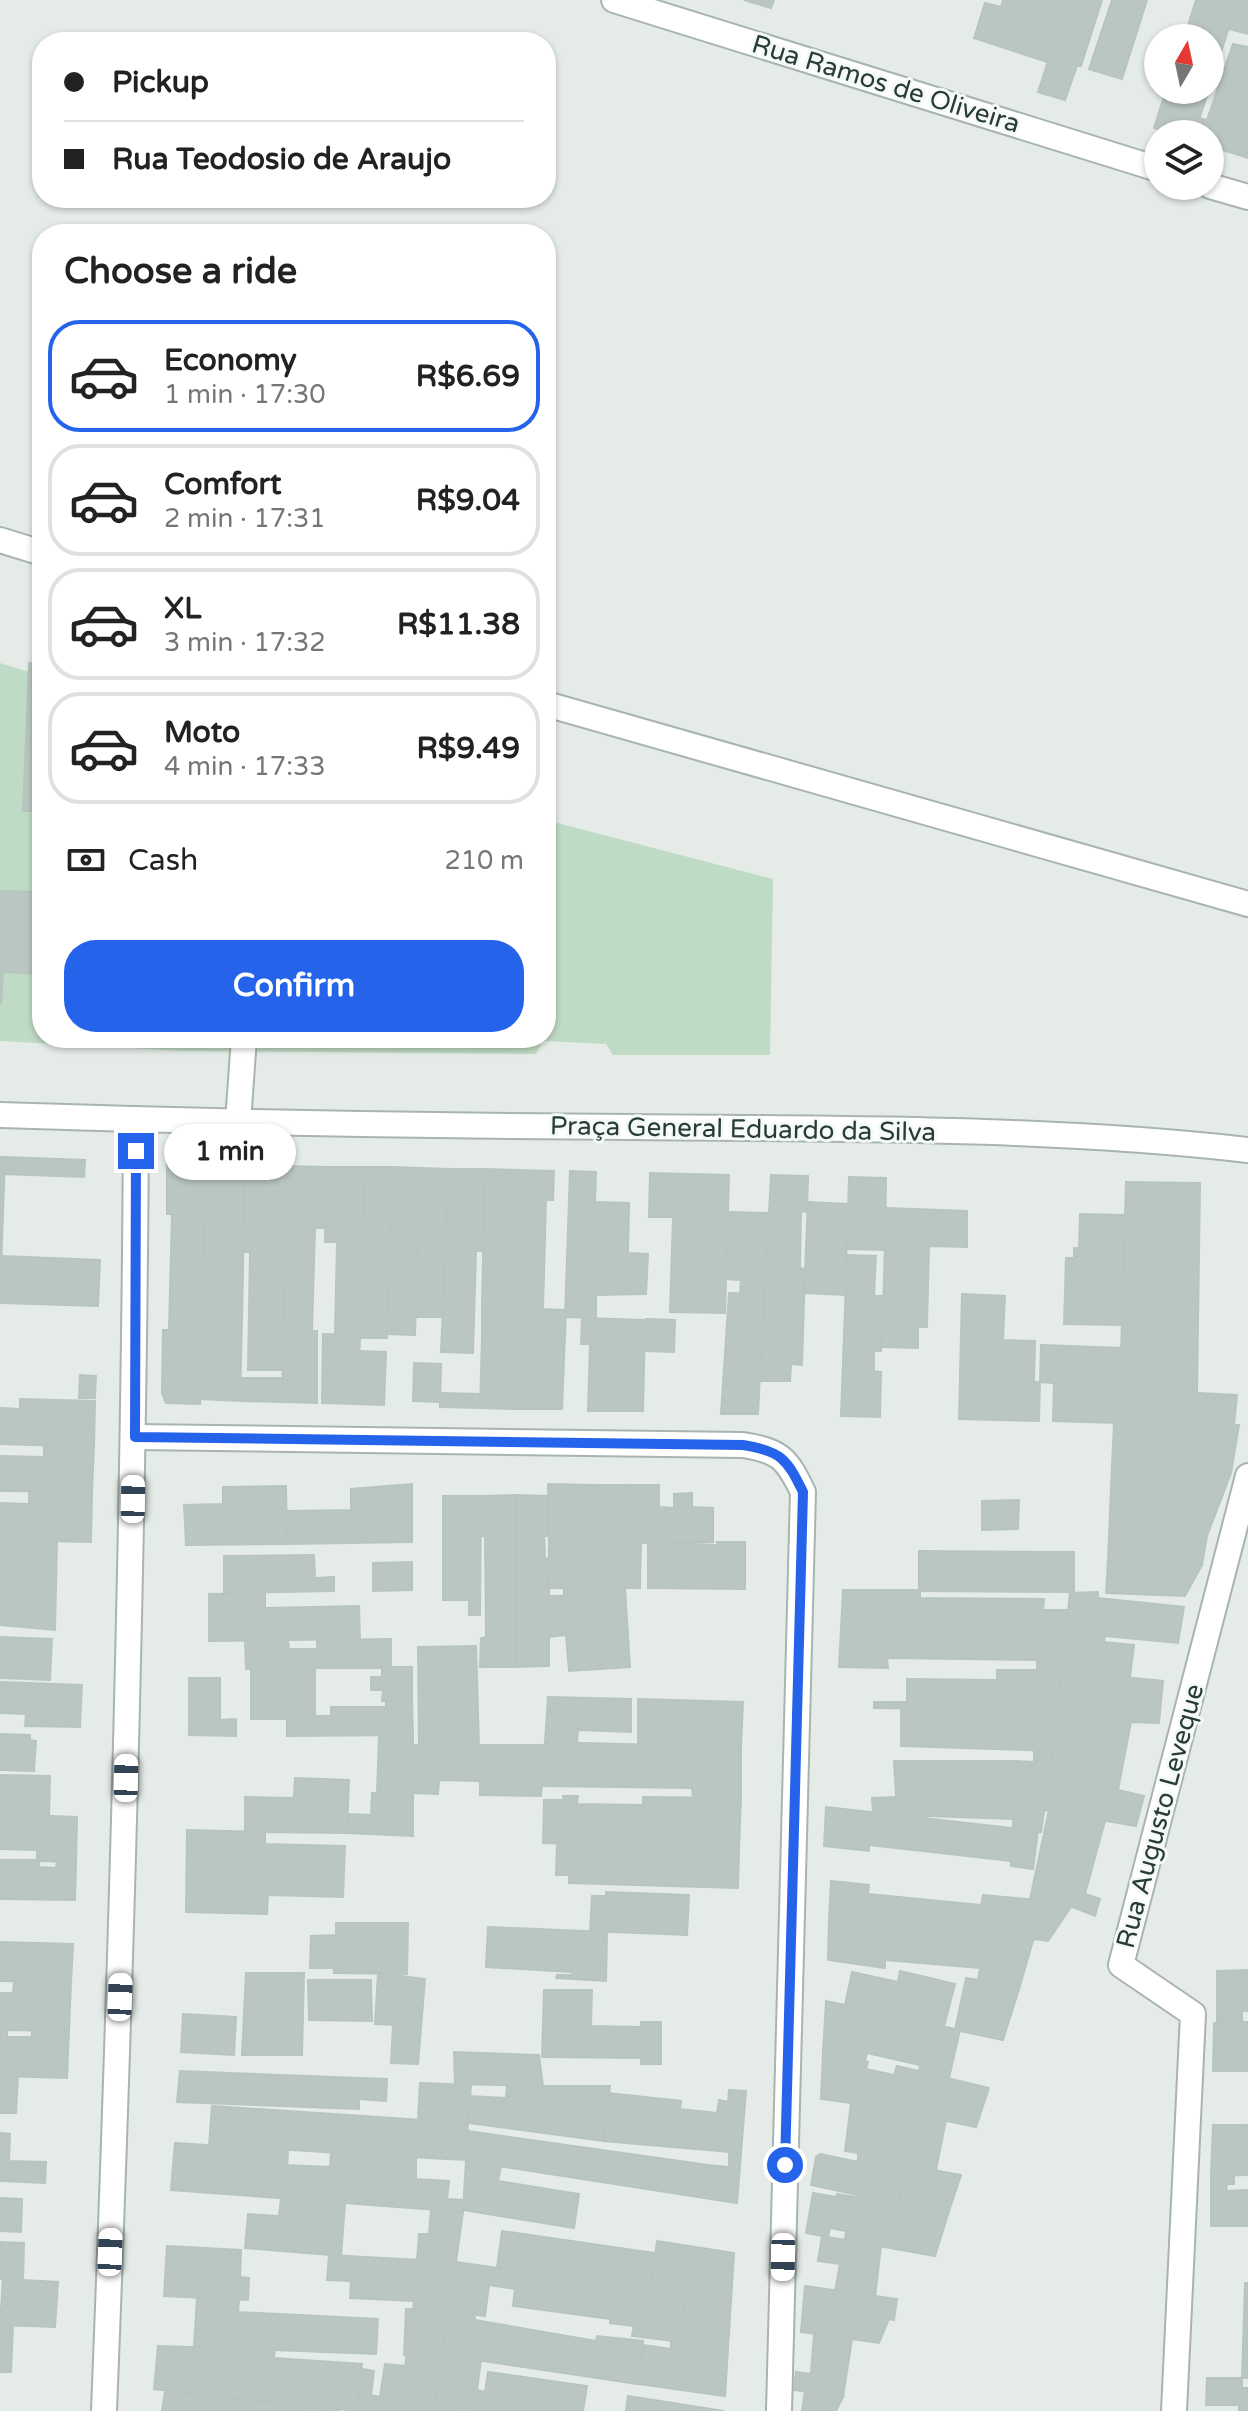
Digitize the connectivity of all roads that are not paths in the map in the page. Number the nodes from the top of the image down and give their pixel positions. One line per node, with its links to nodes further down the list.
1 (614, 0): 2 (street, Rua Ramos de Oliveira)
2 (1144, 165)
3 (1224, 190): 4 (street)
4 (1248, 197)
5 (0, 540): 6 (street)
6 (32, 550)
7 (556, 707): 8 (street)
8 (1248, 904)
9 (243, 1048): 12 (street)
10 (0, 1115): 11 (street, Praça General Eduardo da Silva)
11 (136, 1119): 12 (street, Praça General Eduardo da Silva); 14 (street)
12 (238, 1122): 13 (street, Praça General Eduardo da Silva)
13 (1248, 1150)
14 (135, 1437): 16 (street); 17 (street)
15 (1248, 1476): 18 (street, Rua Augusto Leveque)
16 (104, 2411)
17 (779, 2411)
18 (1174, 2411)

